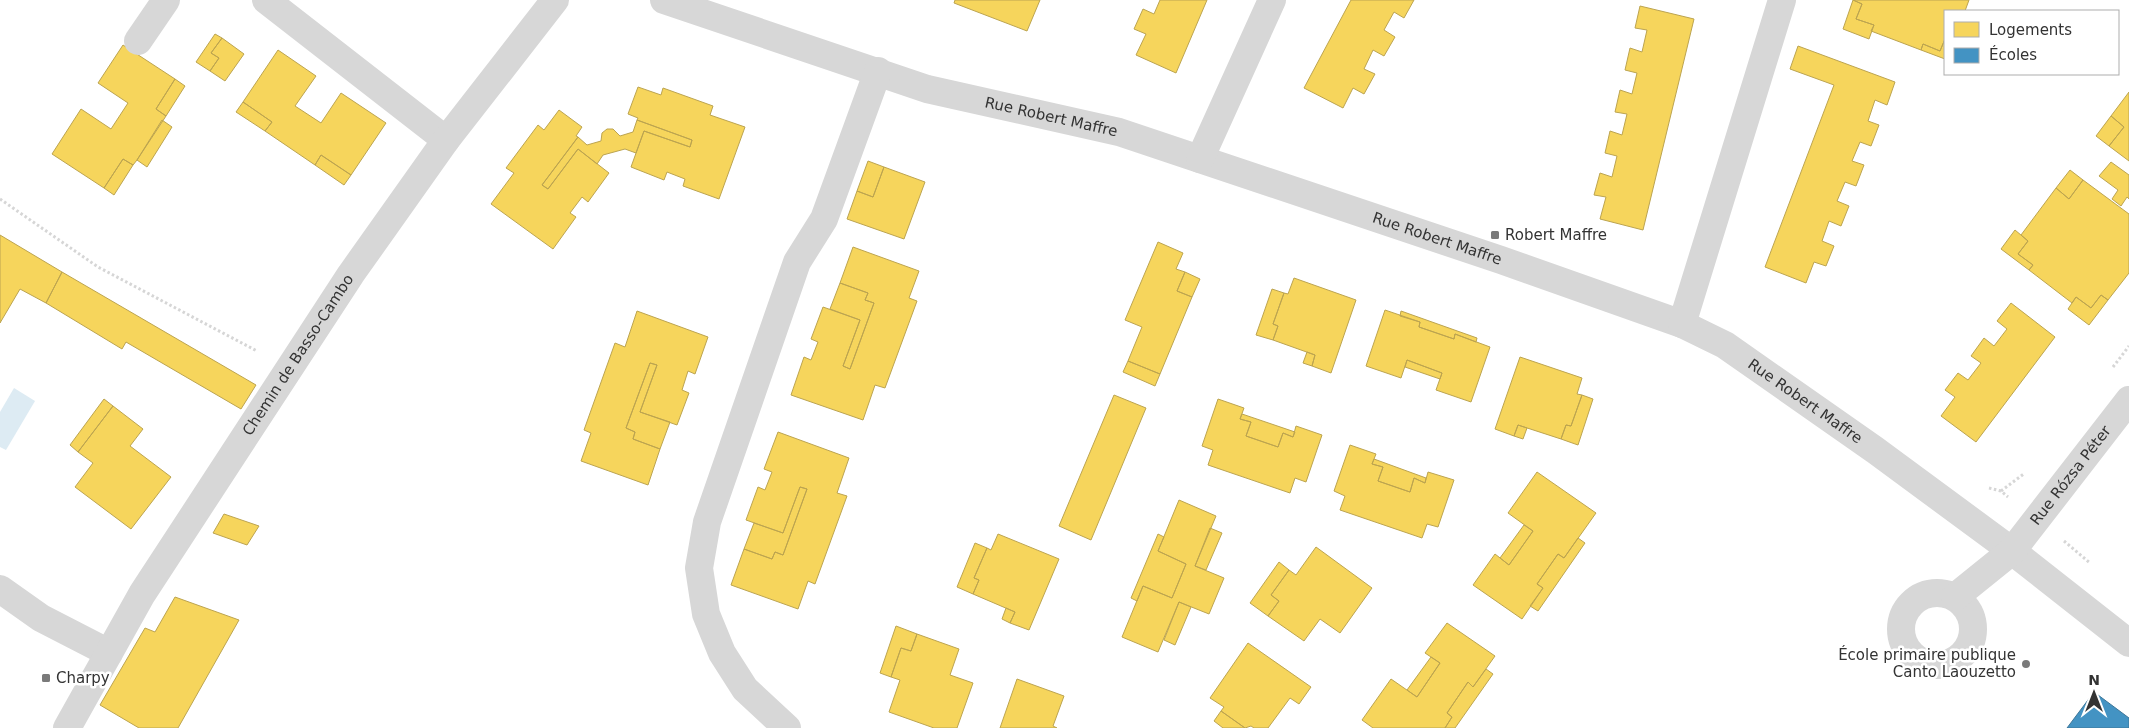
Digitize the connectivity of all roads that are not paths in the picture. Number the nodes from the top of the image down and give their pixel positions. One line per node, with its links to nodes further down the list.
1 (166, 0): 7 (street)
2 (266, 0): 9 (street)
3 (554, 0): 9 (street, Chemin de Basso-Cambo)
4 (664, 0): 8 (street, Rue Robert Maffre)
5 (1272, 0): 10 (street)
6 (1782, 0): 11 (street)
7 (138, 42)
8 (878, 71): 10 (street, Rue Robert Maffre); 19 (street)
9 (446, 140): 17 (street, Chemin de Basso-Cambo)
10 (1200, 159): 11 (street, Rue Robert Maffre)
11 (1682, 324): 13 (street, Rue Robert Maffre)
12 (2129, 400): 13 (street, Rue Rózsa Péter)
13 (2012, 551): 15 (street, Rue Rózsa Péter); 16 (street, Rue Robert Maffre)
14 (0, 590): 17 (street)
15 (1955, 597)
16 (2129, 643)
17 (110, 653): 18 (street, Chemin de Basso-Cambo)
18 (67, 728)
19 (787, 728)

